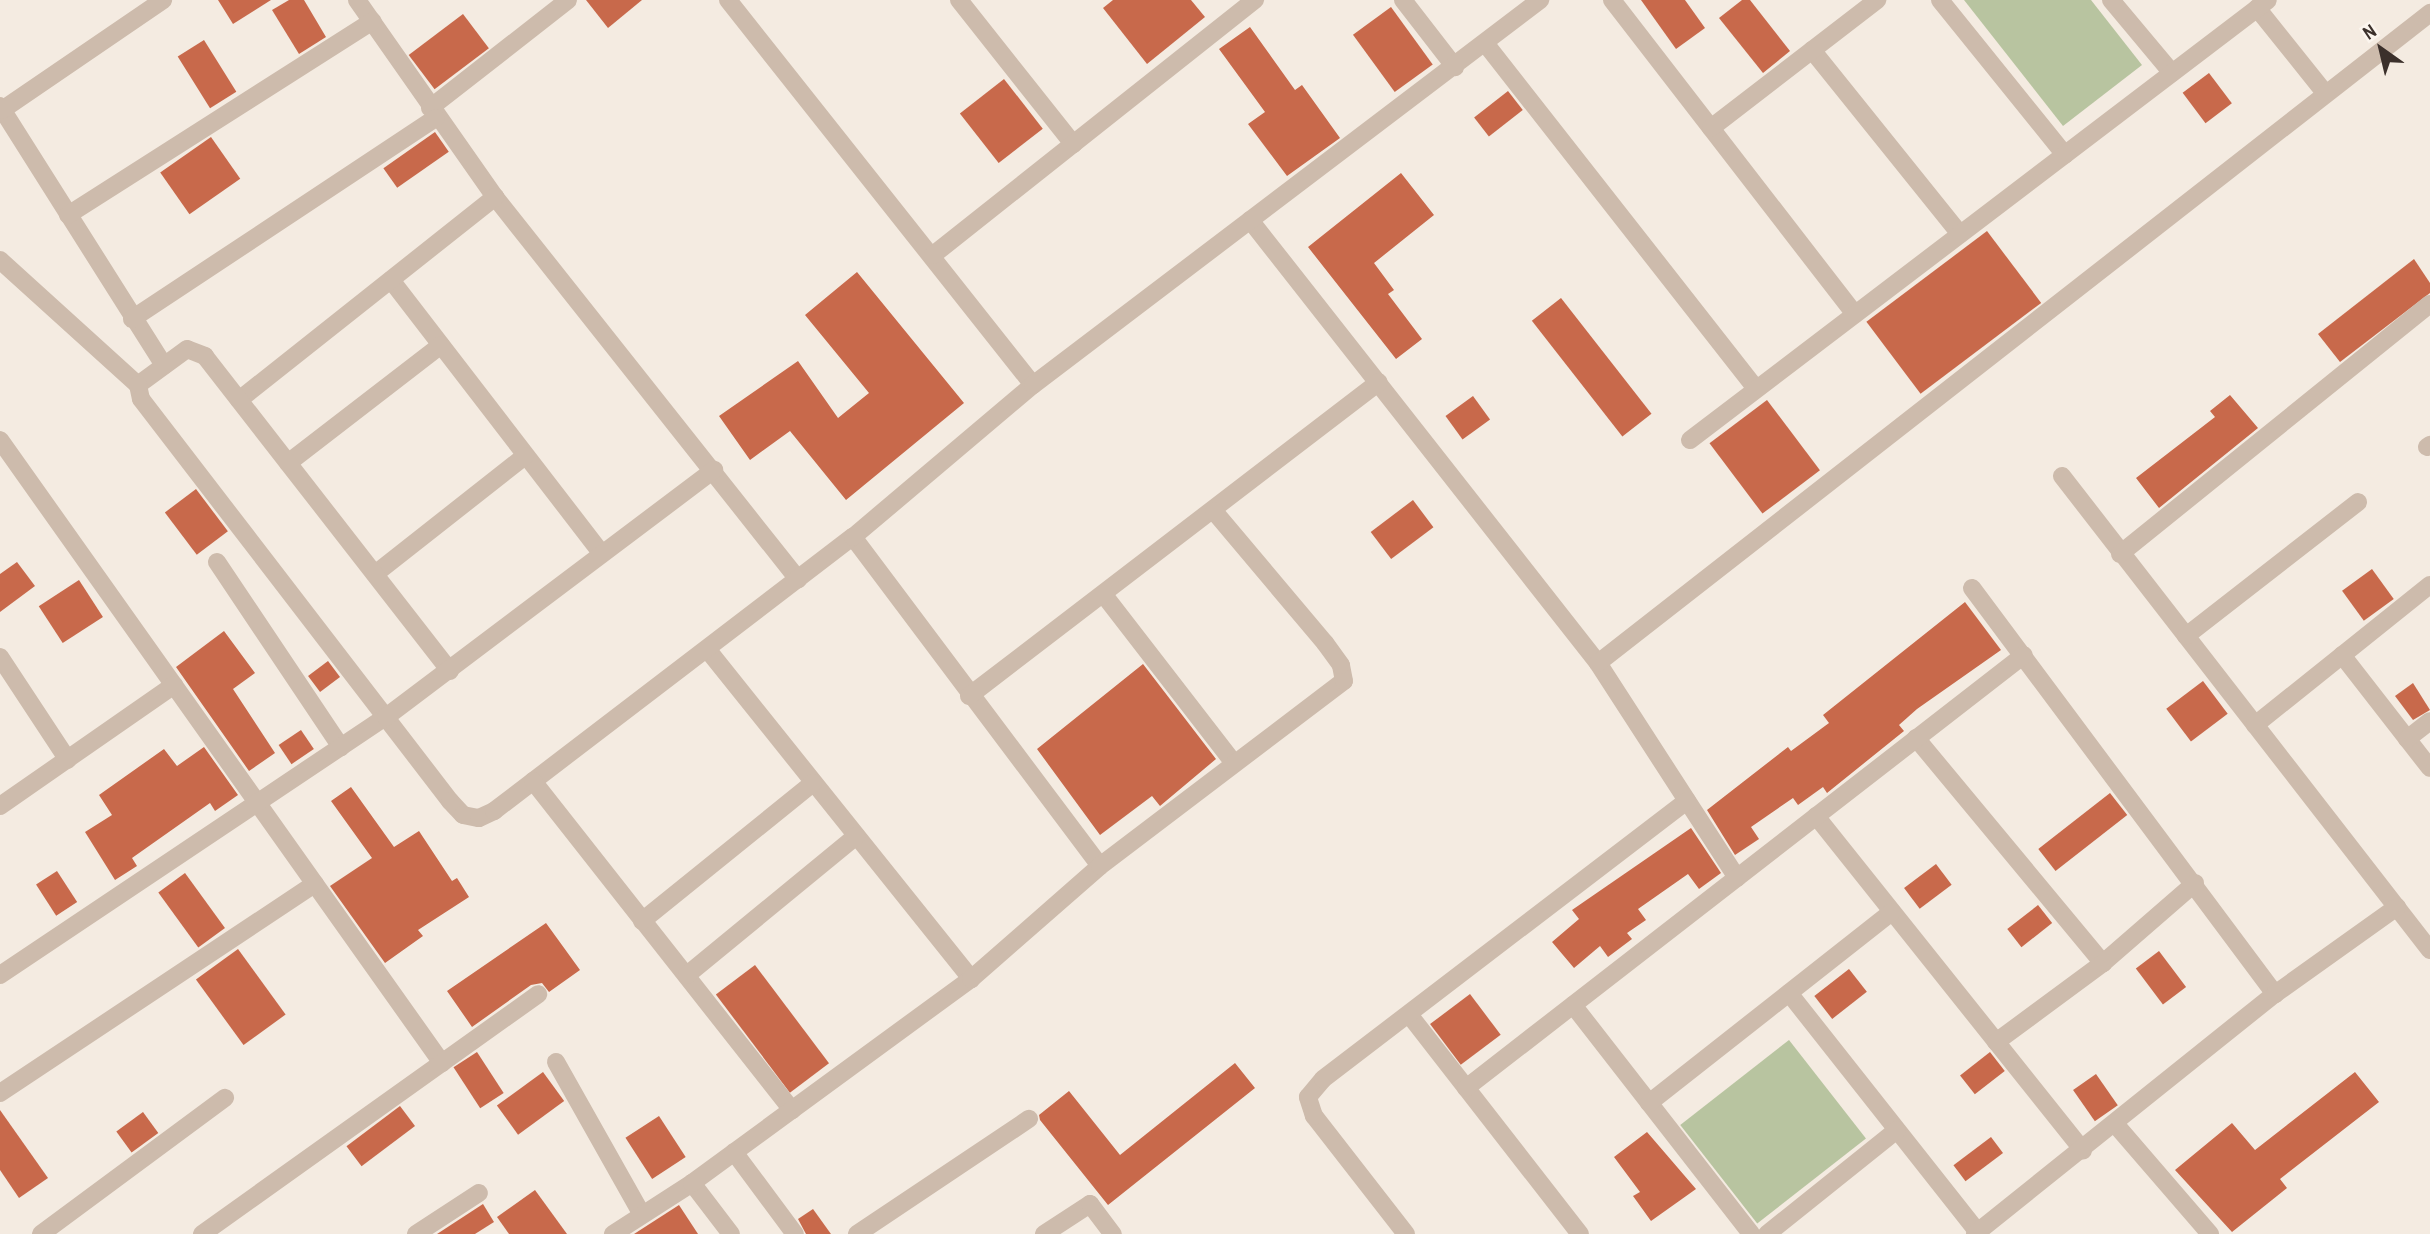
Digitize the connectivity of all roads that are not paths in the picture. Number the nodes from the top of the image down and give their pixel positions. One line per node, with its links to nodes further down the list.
1 (163, 0): 21 (street)
2 (357, 0): 15 (street)
3 (568, 0): 22 (street)
4 (728, 0): 30 (street)
5 (960, 0): 24 (street)
6 (1255, 0): 24 (street)
7 (1403, 0): 18 (street)
8 (1540, 0): 16 (street)
9 (1612, 0): 23 (street)
10 (1877, 0): 17 (street)
11 (1940, 0): 25 (street)
12 (2111, 0): 19 (street)
13 (2265, 2): 19 (street); 20 (street)
14 (2430, 13): 20 (street)
15 (372, 21): 22 (street); 27 (street)
16 (1485, 43): 18 (street); 41 (street)
17 (1812, 50): 23 (street); 29 (street)
18 (1455, 67): 28 (street)
19 (2172, 74): 25 (street)
20 (2326, 94): 65 (street)
21 (1, 108): 27 (street)
22 (433, 113): 26 (street); 35 (street)
23 (1711, 128): 34 (street)
24 (1073, 144): 30 (street)
25 (2065, 155): 29 (street)
26 (495, 197): 32 (street); 47 (street)
27 (68, 215): 35 (street)
28 (1250, 220): 38 (street); 40 (street)
29 (1961, 234): 34 (street)
30 (933, 255): 40 (street)
31 (0, 260): 39 (street)
32 (391, 280): 36 (street); 42 (street)
33 (2430, 304): 53 (street)
34 (1855, 314): 41 (street)
35 (132, 318): 37 (street)
36 (441, 345): 45 (street); 46 (street)
37 (164, 365): 39 (street); 42 (street)
38 (1379, 382): 50 (street); 65 (street)
39 (138, 385): 69 (street)
40 (1034, 385): 51 (street)
41 (1756, 390): 44 (street)
42 (239, 400): 46 (street)
43 (0, 440): 67 (street)
44 (1690, 440)
45 (525, 456): 52 (street); 55 (street)
46 (288, 463): 55 (street)
47 (714, 470): 52 (street); 56 (street)
48 (2062, 476): 53 (street)
49 (2358, 502): 60 (street)
50 (1214, 511): 59 (street); 76 (street)
51 (853, 537): 56 (street); 68 (street)
52 (600, 551): 66 (street)
53 (2120, 554): 60 (street)
54 (217, 562): 74 (street)
55 (375, 574): 66 (street)
56 (798, 579): 61 (street)
57 (2430, 585): 63 (street)
58 (1972, 588): 62 (street)
59 (1104, 595): 68 (street); 76 (street)
60 (2186, 636): 71 (street)
61 (707, 649): 78 (street); 79 (street)
62 (2024, 654): 72 (street); 87 (street)
63 (2342, 655): 71 (street); 73 (street)
64 (1, 660): 75 (street)
65 (1598, 663): 80 (street)
66 (450, 671): 69 (street)
67 (174, 685): 75 (street); 81 (street)
68 (969, 696): 85 (street)
69 (386, 717): 74 (street); 78 (street)
70 (2430, 721): 73 (street)
71 (2255, 725): 89 (street)
72 (1916, 738): 83 (street); 94 (street)
73 (2407, 739): 77 (street)
74 (341, 747): 81 (street)
75 (68, 760): 82 (street)
76 (1234, 763): 85 (street)
77 (2430, 768)
78 (533, 781): 91 (street)
79 (813, 783): 84 (street); 91 (street)
80 (1687, 801): 86 (street); 102 (street)
81 (256, 804): 88 (street); 95 (street)
82 (0, 806)
83 (1816, 816): 86 (street); 90 (street)
84 (856, 836): 96 (street); 97 (street)
85 (1100, 866): 97 (street)
86 (1737, 878): 101 (street)
87 (2195, 883): 94 (street); 100 (street)
88 (315, 884): 105 (street); 107 (street)
89 (2397, 907): 92 (street); 100 (street)
90 (1892, 912): 98 (street); 103 (street)
91 (642, 921): 96 (street)
92 (2423, 928): 93 (street)
93 (2430, 950)
94 (2103, 963): 103 (street)
95 (0, 975)
96 (687, 975): 110 (street)
97 (971, 979): 110 (street)
98 (1789, 993): 109 (street); 113 (street)
99 (538, 994): 105 (street)
100 (2275, 994): 112 (street)
101 (1573, 1005): 106 (street); 109 (street)
102 (1411, 1017): 106 (street); 129 (street)
103 (1996, 1042): 114 (street)
104 (556, 1062): 118 (street)
105 (442, 1063): 121 (street)
106 (1466, 1088): 130 (street)
107 (0, 1093)
108 (225, 1098): 120 (street)
109 (1649, 1103): 131 (street)
110 (792, 1110): 115 (street)
111 (1029, 1119): 126 (street)
112 (2116, 1125): 114 (street); 133 (street)
113 (1897, 1130): 119 (street); 132 (street)
114 (2083, 1150): 119 (street)
115 (734, 1152): 116 (street); 125 (street)
116 (692, 1183): 118 (street); 124 (street)
117 (479, 1193): 122 (street)
118 (641, 1213): 123 (street)
119 (1977, 1233)
120 (41, 1234)
121 (202, 1234)
122 (416, 1234)
123 (613, 1234)
124 (731, 1234)
125 (795, 1234)
126 (857, 1234)
127 (1044, 1234): 128 (street)
128 (1113, 1234)
129 (1406, 1234)
130 (1580, 1234)
131 (1751, 1234)
132 (1767, 1234)
133 (2210, 1234)

